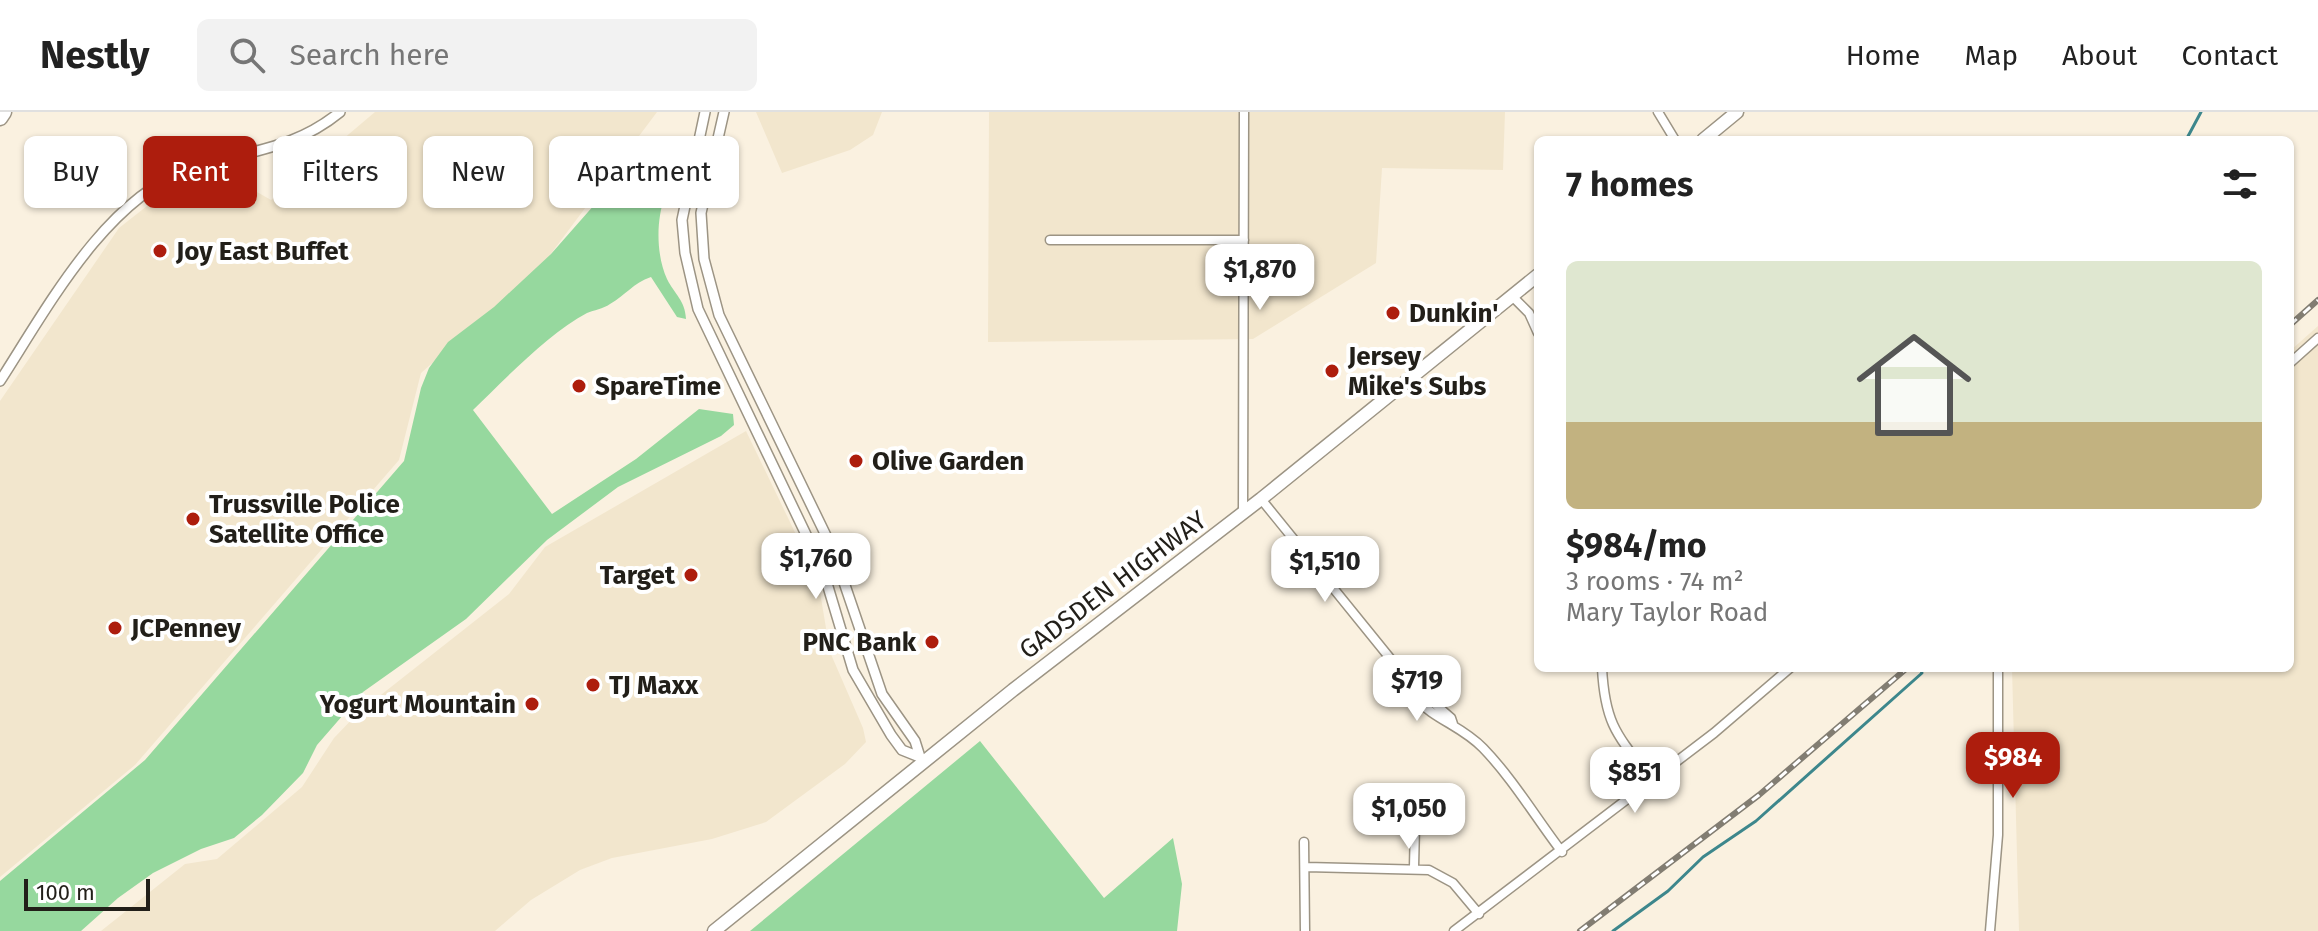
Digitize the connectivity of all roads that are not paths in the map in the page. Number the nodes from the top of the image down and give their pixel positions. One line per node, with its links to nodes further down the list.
1 (4, 112): 8 (highway)
2 (340, 112): 18 (street)
3 (705, 112): 24 (street)
4 (724, 112): 24 (street)
5 (1244, 112): 12 (street)
6 (1658, 112): 9 (street)
7 (1737, 112): 10 (main road)
8 (0, 118)
9 (1673, 136)
10 (1708, 136)
11 (1050, 240): 12 (street)
12 (1244, 240): 20 (street)
13 (1534, 278): 14 (main road, GADSDEN HIGHWAY)
14 (1512, 296): 15 (street); 19 (main road, GADSDEN HIGHWAY)
15 (1534, 324)
16 (2318, 338): 17 (street)
17 (2294, 359)
18 (0, 381)
19 (1261, 499): 20 (main road, GADSDEN HIGHWAY); 28 (street)
20 (1243, 513): 24 (main road, GADSDEN HIGHWAY)
21 (1602, 672): 25 (street)
22 (1785, 672): 25 (street)
23 (1998, 672): 35 (street)
24 (920, 759): 32 (main road, GADSDEN HIGHWAY)
25 (1653, 781): 28 (street)
26 (1415, 825): 30 (street)
27 (1304, 842): 29 (street)
28 (1562, 852): 31 (street)
29 (1306, 867): 30 (street); 33 (street)
30 (1414, 867): 31 (street)
31 (1479, 914): 34 (street)
32 (714, 931)
33 (1305, 931)
34 (1454, 931)
35 (1990, 931)

